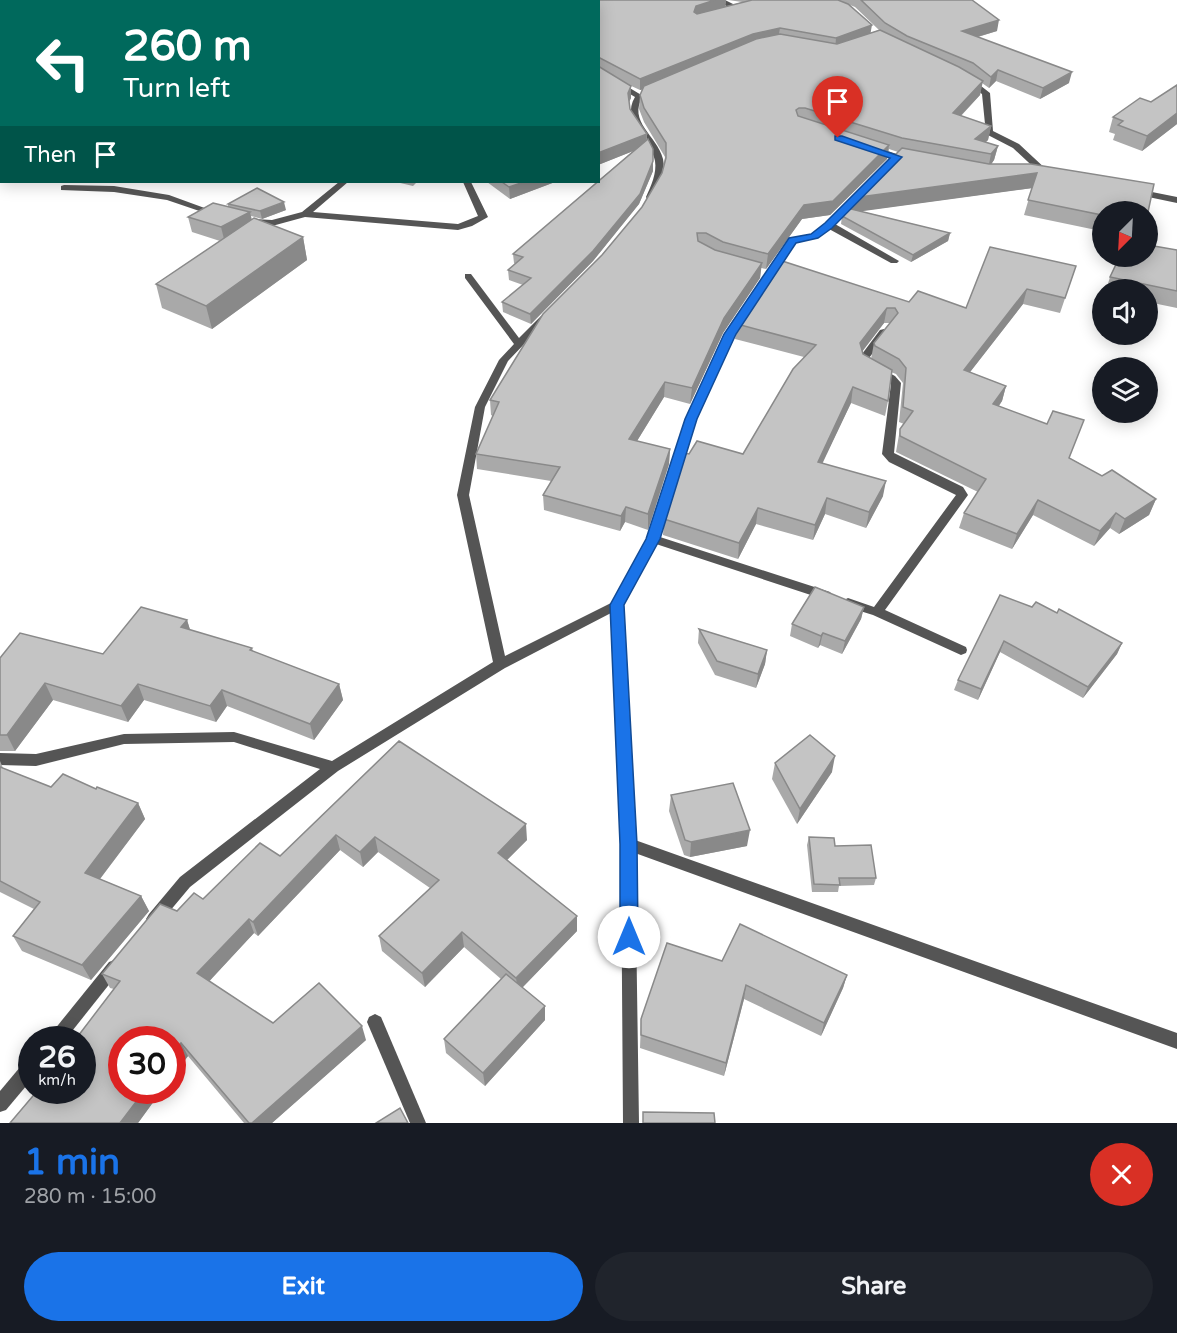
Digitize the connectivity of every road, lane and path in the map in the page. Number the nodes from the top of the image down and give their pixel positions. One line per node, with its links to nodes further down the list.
1 (719, 0): 3 (street)
2 (748, 6): 3 (street)
3 (737, 8): 4 (street)
4 (728, 12)
5 (600, 72): 16 (street)
6 (956, 74): 9 (street)
7 (864, 147): 8 (street)
8 (897, 160)
9 (1022, 174)
10 (874, 180): 18 (street)
11 (343, 183): 17 (street)
12 (467, 183): 17 (street)
13 (64, 188): 17 (street)
14 (1122, 189): 15 (street)
15 (1177, 200)
16 (643, 208)
17 (305, 214)
18 (829, 225): 19 (street); 24 (street)
19 (894, 261)
20 (468, 276): 23 (street)
21 (550, 313): 23 (street)
22 (888, 327): 26 (street)
23 (518, 343): 28 (street)
24 (653, 539): 25 (street); 26 (street)
25 (617, 605): 28 (street); 31 (street)
26 (877, 612): 27 (street)
27 (961, 650)
28 (500, 664): 30 (street)
29 (0, 759): 30 (street)
30 (333, 767): 32 (street)
31 (628, 844): 36 (street); 40 (street)
32 (148, 927)
33 (125, 954): 35 (street)
34 (375, 1022): 39 (street)
35 (66, 1026)
36 (1177, 1041)
37 (18, 1083): 38 (street)
38 (0, 1104)
39 (418, 1123)
40 (631, 1123)

